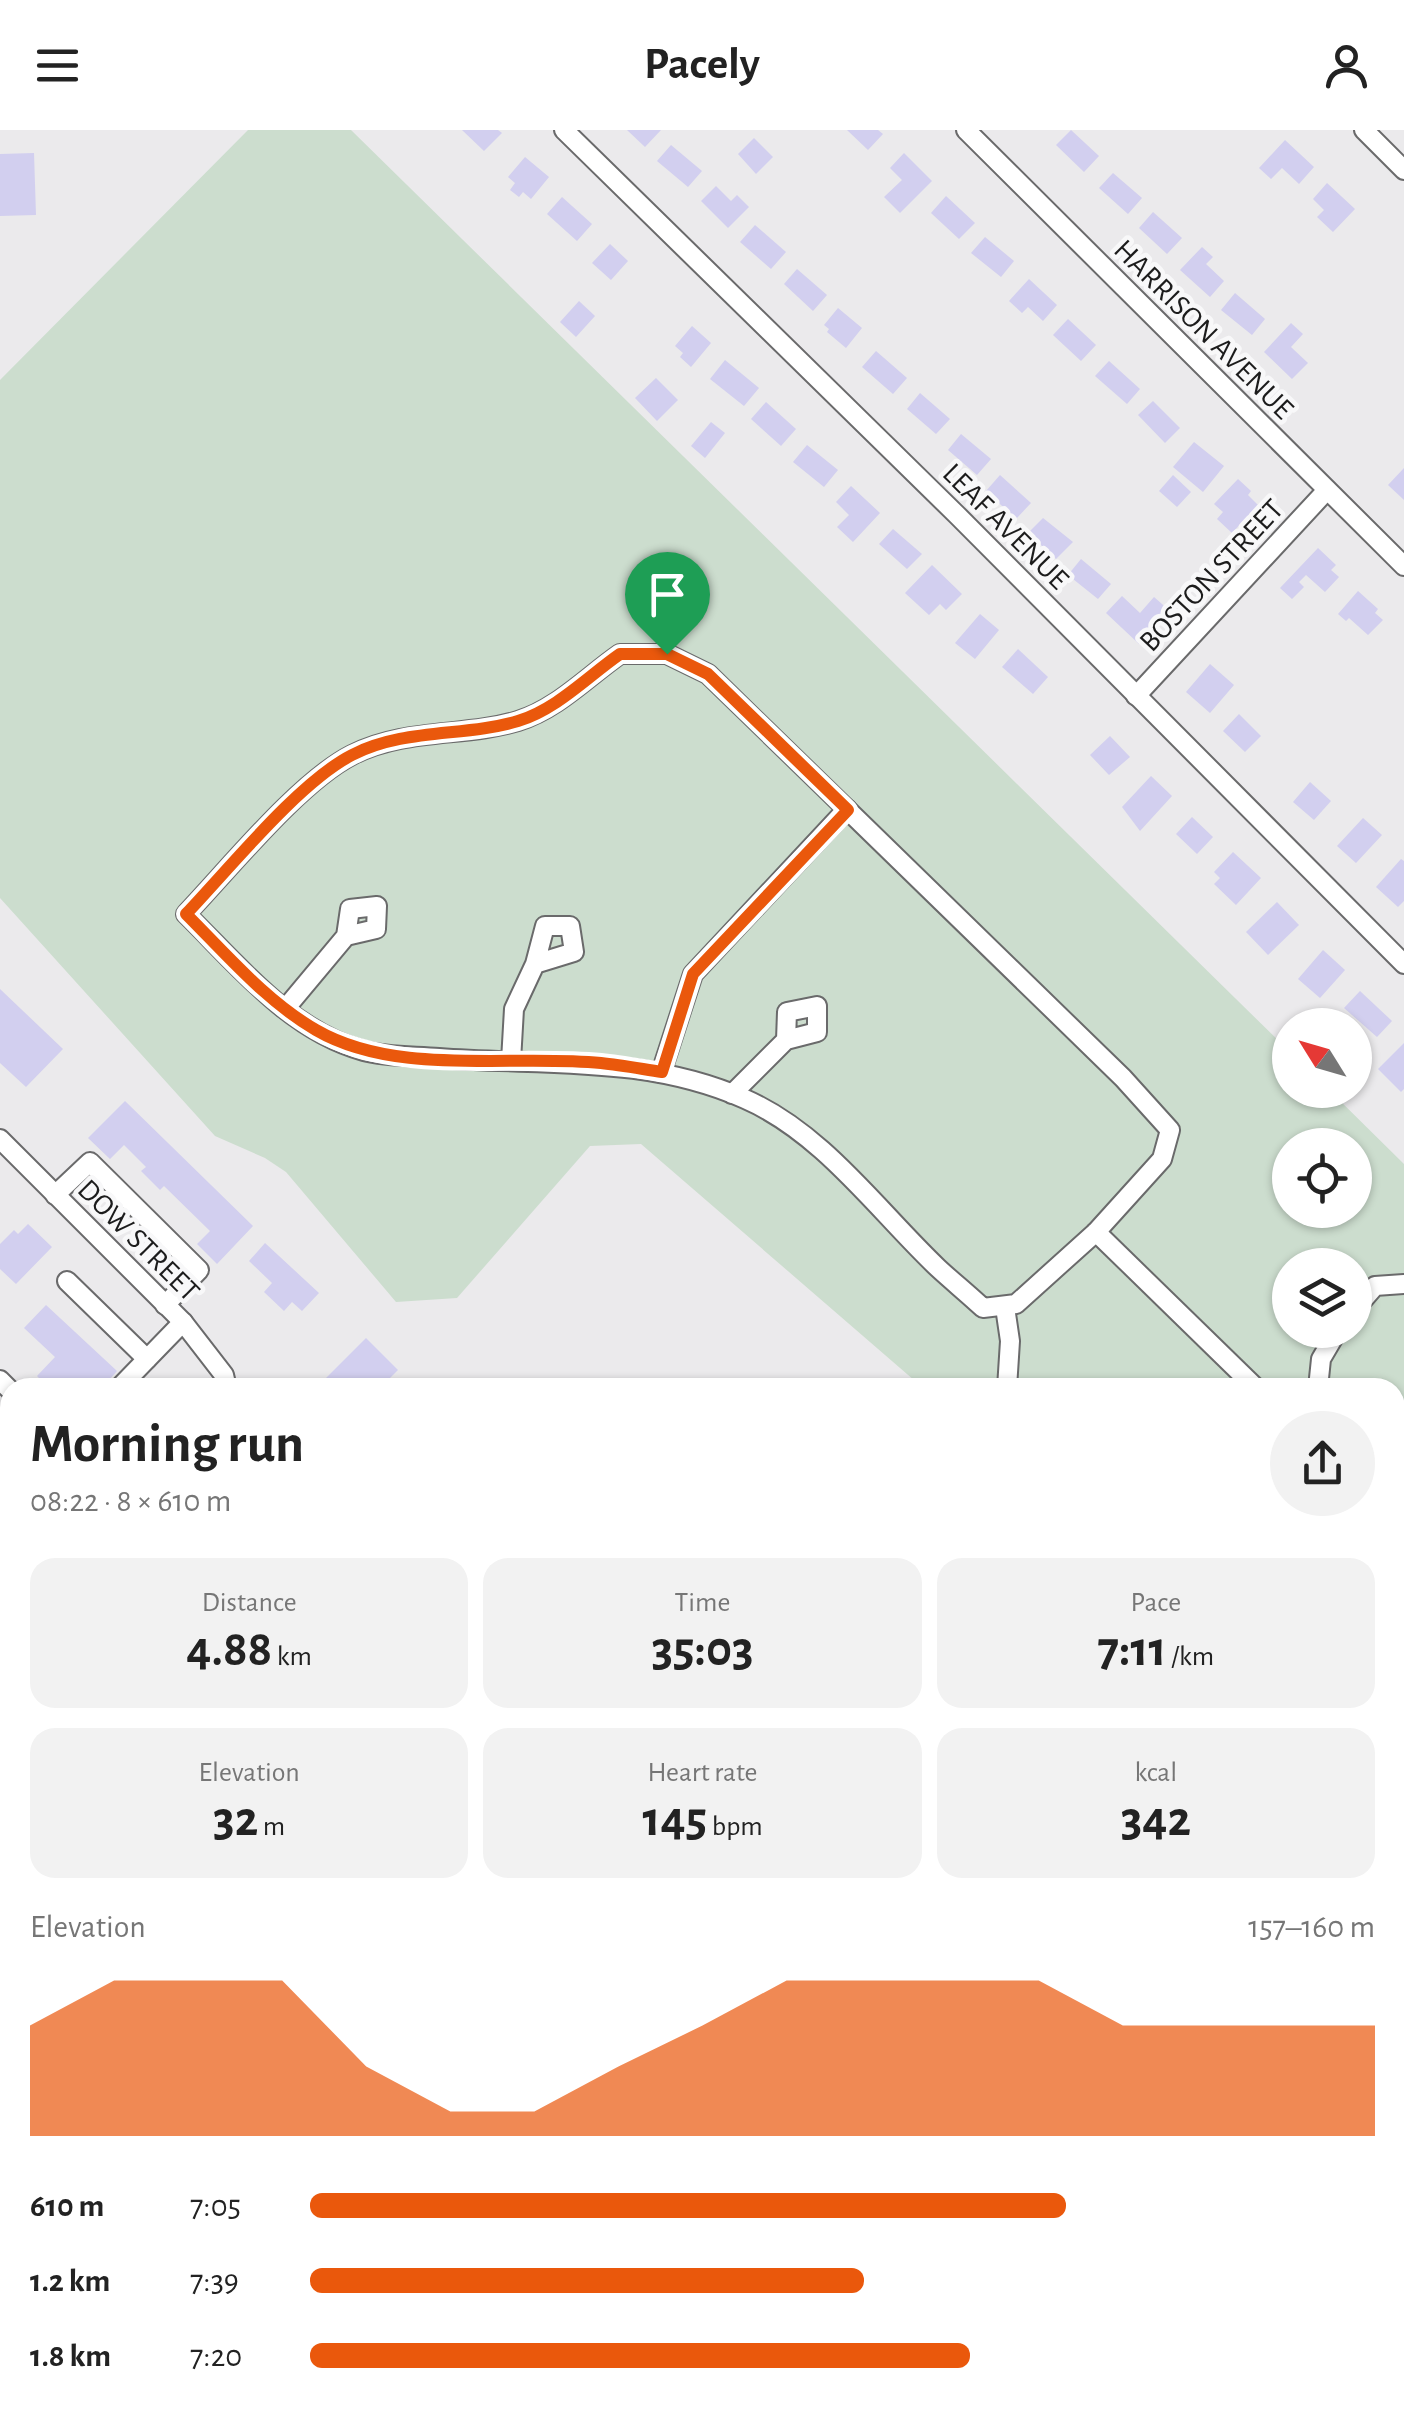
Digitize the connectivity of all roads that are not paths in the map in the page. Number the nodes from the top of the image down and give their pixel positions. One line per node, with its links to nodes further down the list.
1 (565, 130): 7 (street, LEAF AVENUE)
2 (966, 130): 5 (street, HARRISON AVENUE)
3 (1364, 130): 4 (street)
4 (1404, 170)
5 (1327, 490): 6 (street, HARRISON AVENUE); 7 (street, BOSTON STREET)
6 (1404, 566)
7 (1136, 696): 11 (street, LEAF AVENUE)
8 (848, 810): 12 (street); 15 (street); 19 (street)
9 (346, 936): 12 (street)
10 (536, 964): 14 (street)
11 (1404, 964)
12 (285, 1009): 14 (street)
13 (786, 1040): 16 (street)
14 (510, 1061): 15 (street)
15 (662, 1072): 16 (street)
16 (732, 1094): 24 (street)
17 (0, 1139): 18 (street, DOW STREET)
18 (55, 1194): 23 (street, DOW STREET); 23 (street)
19 (1096, 1232): 24 (street); 31 (street)
20 (67, 1281): 27 (street)
21 (1404, 1284): 22 (street)
22 (1372, 1288)
23 (165, 1305): 25 (street, DOW STREET)
24 (1005, 1307): 30 (street)
25 (183, 1322): 27 (street); 29 (street, DOW STREET)
26 (1327, 1348): 32 (street)
27 (147, 1359): 28 (street)
28 (129, 1378)
29 (225, 1378)
30 (1008, 1378)
31 (1246, 1378)
32 (1319, 1378)

